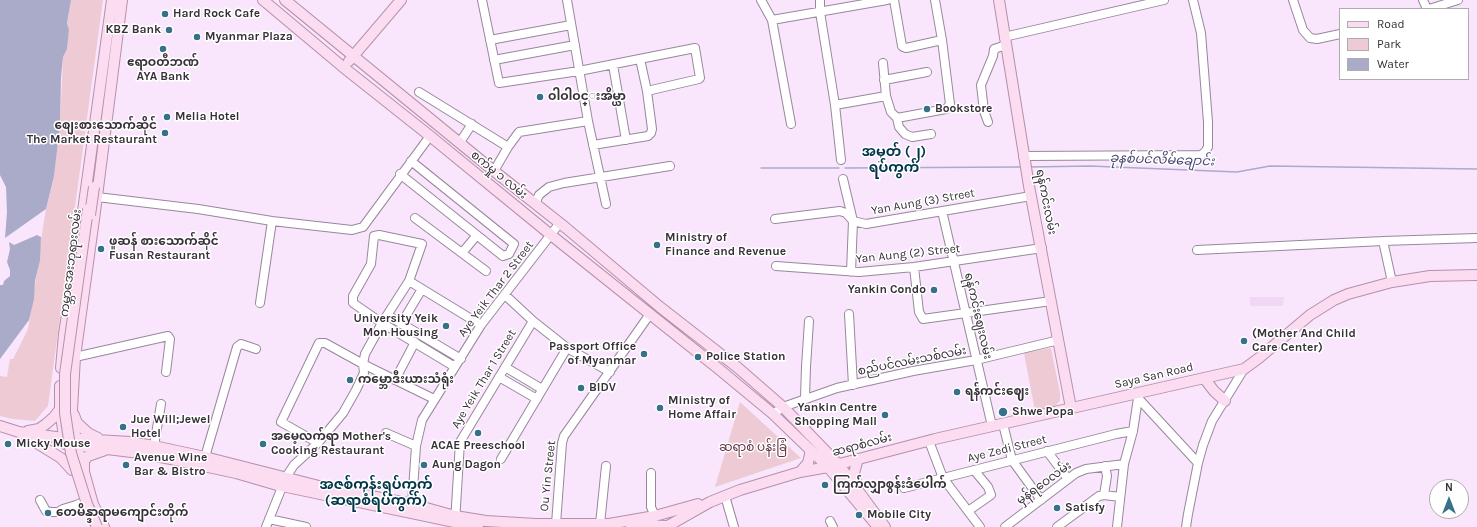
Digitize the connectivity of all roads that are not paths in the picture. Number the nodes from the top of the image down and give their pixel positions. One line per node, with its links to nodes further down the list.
1 (112, 0): 56 (main road, ကမ္ဘာအေးဘုရားလမ်း)
2 (122, 0): 67 (main road, ကမ္ဘာအေးဘုရားလမ်း)
3 (263, 0): 34 (main road, စက်မှု ၁ လမ်း)
4 (286, 0): 24 (main road, စက်မှု ၁ လမ်း)
5 (401, 0): 23 (main road)
6 (482, 0): 25 (street)
7 (567, 0): 21 (street)
8 (761, 0): 20 (street)
9 (820, 0): 19 (street)
10 (887, 0): 19 (street)
11 (894, 0): 26 (street)
12 (935, 0): 26 (street)
13 (999, 0): 27 (main road, ရန်ကင်းလမ်း)
14 (1164, 0): 27 (street)
15 (1193, 0): 60 (street)
16 (1293, 0): 22 (street)
17 (1458, 0): 18 (street)
18 (1431, 8)
19 (820, 12): 20 (street); 43 (street)
20 (772, 20): 48 (street)
21 (571, 25): 25 (street); 28 (street)
22 (1339, 34)
23 (368, 38): 24 (main road); 29 (main road)
24 (334, 40): 29 (main road, စက်မှု ၁ လမ်း)
25 (490, 40): 31 (street)
26 (942, 40): 44 (street)
27 (1005, 41): 46 (street); 60 (main road, ရန်ကင်းလမ်း)
28 (575, 45): 31 (street); 35 (street)
29 (353, 56): 34 (main road); 40 (main road, စက်မှု ၁ လမ်း)
30 (640, 59): 33 (street); 38 (street); 38 (street)
31 (494, 60): 35 (street)
32 (883, 62): 37 (street)
33 (613, 64): 35 (street); 52 (street)
34 (343, 67): 42 (main road, စက်မှု ၁ လမ်း)
35 (579, 71): 45 (street)
36 (927, 72): 37 (street)
37 (884, 80): 41 (street)
38 (647, 91): 52 (street)
39 (419, 92): 47 (street)
40 (401, 95): 42 (main road); 50 (main road, စက်မှု ၁ လမ်း)
41 (886, 96): 43 (street); 44 (street)
42 (392, 105): 51 (main road, စက်မှု ၁ လမ်း)
43 (835, 105): 59 (street)
44 (896, 118): 49 (street)
45 (588, 121): 54 (street); 57 (street)
46 (988, 122)
47 (472, 124): 53 (street); 57 (street)
48 (791, 124)
49 (931, 134)
50 (451, 135): 53 (main road, စက်မှု ၁ လမ်း); 55 (main road)
51 (430, 136): 55 (main road, စက်မှု ၁ လမ်း); 58 (street)
52 (626, 140): 54 (street)
53 (460, 142): 63 (main road, စက်မှု ၁ လမ်း)
54 (593, 145): 64 (street)
55 (443, 146): 66 (main road, စက်မှု ၁ လမ်း)
56 (92, 147): 67 (main road, ကမ္ဘာအေးဘုရားလမ်း); 113 (main road)
57 (508, 147): 63 (street)
58 (411, 160): 62 (street); 77 (street)
59 (841, 160)
60 (1025, 163): 68 (main road, ရန်ကင်းလမ်း)
61 (670, 166): 64 (street)
62 (400, 174): 74 (street); 77 (street)
63 (498, 174): 66 (main road); 69 (main road, စက်မှု ၁ လမ်း)
64 (600, 178): 69 (street); 70 (street)
65 (843, 178): 75 (street)
66 (493, 187): 78 (main road, စက်မှု ၁ လမ်း)
67 (94, 190): 74 (street); 114 (main road, ကမ္ဘာအေးဘုရားလမ်း); 194 (main road, ကမ္ဘာအေးဘုရားလမ်း, bridge); 195 (main road, ကမ္ဘာအေးဘုရားလမ်း, bridge)
68 (1031, 196): 71 (street, Yan Aung (3) Street); 81 (main road, ရန်ကင်းလမ်း)
69 (534, 204): 76 (main road, စက်မှု ၁ လမ်း)
70 (606, 204)
71 (942, 210): 75 (street, Yan Aung (3) Street); 85 (street, ရန်ကင်းဈေးလမ်း)
72 (415, 218): 83 (street)
73 (775, 219): 75 (street)
74 (272, 220): 98 (street)
75 (853, 222): 90 (street)
76 (559, 224): 78 (street, Aye Yeik Thar 2 Street); 84 (main road, စက်မှု ၁ လမ်း)
77 (477, 235): 83 (street)
78 (551, 235): 88 (main road, စက်မှု ၁ လမ်း); 96 (street, Aye Yeik Thar 2 Street)
79 (1477, 238): 80 (street)
80 (1383, 241): 82 (street); 93 (street)
81 (1042, 248): 85 (street, Yan Aung (2) Street); 97 (main road, ရန်ကင်းလမ်း)
82 (1196, 250)
83 (462, 253): 89 (street)
84 (602, 258): 88 (main road); 95 (main road, စက်မှု ၁ လမ်း)
85 (954, 262): 87 (street, Yan Aung (2) Street); 100 (street, ရန်ကင်းဈေးလမ်း)
86 (776, 266): 90 (street, Yan Aung (2) Street)
87 (914, 267): 90 (street, Yan Aung (2) Street); 100 (street)
88 (594, 269): 99 (main road, စက်မှု ၁ လမ်း)
89 (486, 271)
90 (851, 272)
91 (1477, 274): 93 (main road)
92 (409, 281): 94 (street); 103 (street); 106 (street)
93 (1392, 282): 120 (main road)
94 (422, 289): 107 (street); 108 (street)
95 (644, 293): 99 (main road); 134 (main road, စက်မှု ၁ လမ်း)
96 (505, 295): 104 (street); 108 (street, Aye Yeik Thar 2 Street)
97 (1051, 301): 100 (street); 109 (main road, ရန်ကင်းလမ်း)
98 (260, 303)
99 (636, 303): 101 (main road, စက်မှု ၁ လမ်း)
100 (965, 313): 116 (street, ရန်ကင်းဈေးလမ်း)
101 (650, 314): 122 (street, Ou Yin Street); 138 (main road, စက်မှု ၁ လမ်း)
102 (848, 314): 126 (street)
103 (387, 315): 106 (street); 107 (street)
104 (533, 321): 111 (street); 119 (street, Aye Yeik Thar 1 Street)
105 (809, 321): 129 (street)
106 (382, 323): 110 (street); 117 (street)
107 (401, 324): 115 (street)
108 (481, 325): 115 (street, Aye Yeik Thar 2 Street)
109 (1059, 340): 116 (street, စည်ပင်လမ်းသစ်လမ်း); 135 (main road, ရန်ကင်းလမ်း)
110 (415, 342): 118 (street); 125 (street)
111 (566, 348): 122 (street); 127 (street)
112 (256, 349): 159 (street)
113 (63, 350): 114 (main road); 136 (main road)
114 (75, 354): 121 (street); 137 (main road, ကမ္ဘာအေးဘုရားလမ်း)
115 (461, 359): 118 (street, Aye Yeik Thar 2 Street)
116 (976, 360): 126 (street, စည်ပင်လမ်းသစ်လမ်း); 141 (street, ရန်ကင်းဈေးလမ်း)
117 (363, 364): 125 (street); 149 (street); 149 (street)
118 (455, 367): 130 (street, Aye Yeik Thar 2 Street)
119 (505, 367): 123 (street, Aye Yeik Thar 1 Street); 127 (street)
120 (1244, 369): 124 (main road, Saya San Road); 132 (street)
121 (166, 372)
122 (610, 372): 188 (street, Ou Yin Street)
123 (499, 377): 131 (street); 186 (street, Aye Yeik Thar 1 Street)
124 (1204, 378): 128 (main road, Saya San Road); 132 (main road)
125 (395, 380): 130 (street)
126 (853, 385): 129 (street, စည်ပင်လမ်းသစ်လမ်း)
127 (542, 388): 131 (street)
128 (1138, 396): 135 (main road, Saya San Road); 142 (street); 160 (street)
129 (806, 398): 134 (street, စည်ပင်လမ်းသစ်လမ်း)
130 (434, 399): 152 (street, Aye Yeik Thar 2 Street)
131 (537, 399): 156 (street)
132 (1225, 401): 160 (street)
133 (161, 404): 151 (street)
134 (780, 404): 138 (street, စည်ပင်လမ်းသစ်လမ်း); 150 (main road)
135 (1071, 408): 139 (main road, ဆရာစံလမ်း)
136 (60, 410): 143 (main road); 145 (main road)
137 (72, 410): 146 (main road); 147 (main road, ကမ္ဘာအေးဘုရားလမ်း)
138 (773, 414): 154 (main road)
139 (1002, 424): 141 (main road, ဆရာစံလမ်း); 158 (street)
140 (0, 426): 143 (main road)
141 (992, 426): 148 (main road, ဆရာစံလမ်း)
142 (1133, 431): 155 (street, Aye Zedi Street); 161 (street)
143 (19, 432): 145 (main road); 166 (main road)
144 (386, 433): 152 (street)
145 (63, 438): 147 (main road); 166 (main road)
146 (99, 440): 147 (main road); 151 (main road)
147 (75, 441): 153 (main road); 168 (main road, ကမ္ဘာအေးဘုရားလမ်း)
148 (929, 441): 157 (main road, ဆရာစံလမ်း); 171 (street)
149 (318, 443): 173 (street)
150 (818, 443): 157 (main road); 162 (main road)
151 (154, 446): 159 (main road)
152 (416, 446): 183 (street, Aye Yeik Thar 2 Street)
153 (110, 449): 159 (main road); 168 (main road)
154 (810, 450): 165 (main road); 169 (main road)
155 (1047, 451): 158 (street, Aye Zedi Street); 172 (street)
156 (501, 459)
157 (858, 459): 162 (main road, ဆရာစံလမ်း); 175 (main road)
158 (1012, 460): 167 (street, Aye Zedi Street); 180 (street)
159 (204, 462): 173 (main road)
160 (1198, 463): 206 (street)
161 (1124, 464): 164 (street, မှန်ရဝေလမ်း); 178 (street)
162 (839, 465): 165 (main road, ဆရာစံလမ်း); 175 (main road)
163 (606, 466): 189 (street)
164 (1105, 466): 172 (street, မှန်ရဝေလမ်း); 176 (street)
165 (828, 467): 169 (main road, ဆရာစံလမ်း); 175 (main road)
166 (72, 470): 181 (main road)
167 (974, 470): 171 (street, Aye Zedi Street); 184 (street)
168 (84, 471): 181 (main road, ကမ္ဘာအေးဘုရားလမ်း)
169 (800, 472): 175 (main road); 177 (main road, ဆရာစံလမ်း)
170 (651, 473): 185 (street)
171 (943, 478): 174 (street, Aye Zedi Street); 184 (street)
172 (1068, 479): 180 (street, မှန်ရဝေလမ်း)
173 (284, 482): 183 (main road); 186 (main road); 187 (street)
174 (904, 488)
175 (856, 495): 200 (main road); 201 (main road)
176 (1104, 495): 178 (street); 204 (street)
177 (725, 496): 182 (main road, ဆရာစံလမ်း); 199 (street)
178 (1120, 497): 205 (street)
179 (40, 500): 181 (street)
180 (1041, 500): 203 (street, မှန်ရဝေလမ်း)
181 (86, 501): 193 (main road); 196 (main road)
182 (710, 502): 185 (main road); 192 (main road, ဆရာစံလမ်း)
183 (412, 504): 186 (main road)
184 (968, 511): 202 (street)
185 (655, 516): 189 (main road)
186 (455, 520): 190 (main road); 198 (main road)
187 (267, 523): 197 (street)
188 (556, 524): 190 (main road); 191 (main road)
189 (604, 524): 191 (main road); 192 (main road)
190 (505, 525)
191 (567, 526)
192 (667, 526)
193 (93, 527)
194 (96, 527)
195 (100, 527)
196 (104, 527)
197 (306, 527)
198 (478, 527)
199 (734, 527)
200 (878, 527)
201 (885, 527)
202 (980, 527)
203 (1005, 527)
204 (1057, 527)
205 (1117, 527)
206 (1186, 527)

